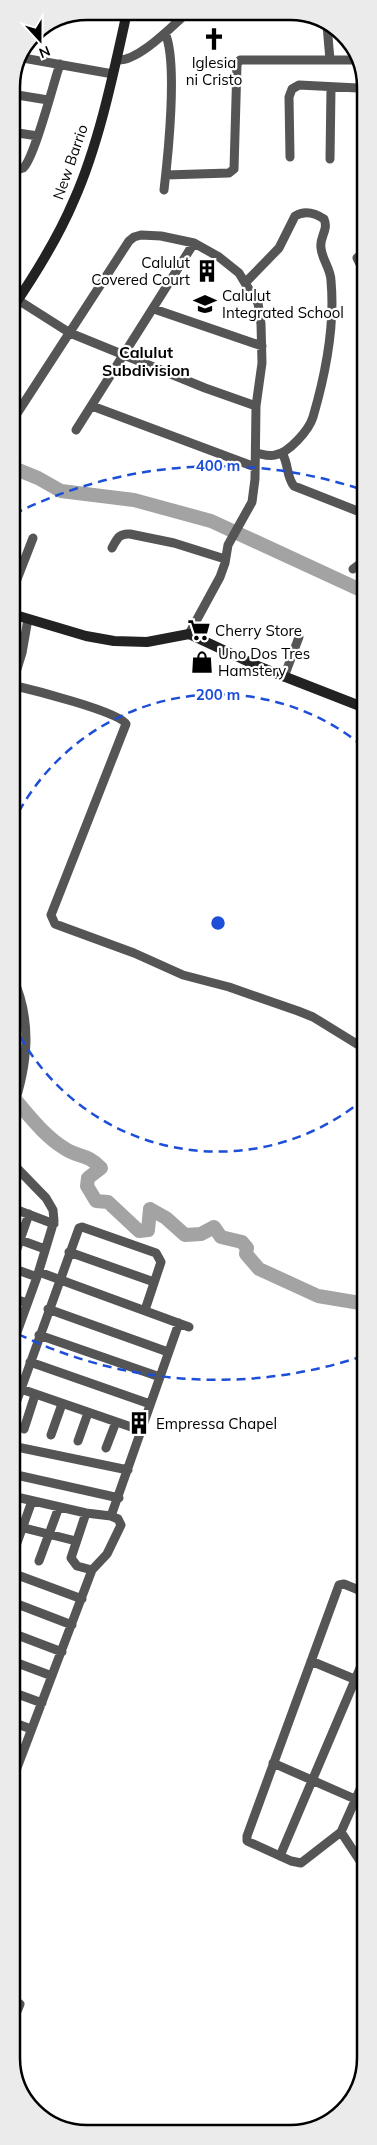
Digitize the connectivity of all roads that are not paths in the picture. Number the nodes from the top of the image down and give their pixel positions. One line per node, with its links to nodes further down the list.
1 (125, 20): 6 (street, New Barrio)
2 (179, 20): 4 (street)
3 (328, 32): 7 (street)
4 (165, 33): 6 (street); 20 (street)
5 (27, 59): 9 (street)
6 (117, 60): 10 (street, New Barrio)
7 (330, 60): 8 (street); 20 (street)
8 (351, 60)
9 (60, 64): 10 (street); 14 (street)
10 (113, 74): 24 (street, New Barrio)
11 (331, 88): 12 (street); 17 (street); 18 (street)
12 (357, 88)
13 (20, 95): 14 (street)
14 (48, 100): 16 (street)
15 (20, 133): 16 (street)
16 (38, 136): 19 (street)
17 (290, 157)
18 (330, 159)
19 (20, 168)
20 (166, 175): 21 (street)
21 (164, 190)
22 (194, 243): 23 (street); 26 (street); 27 (street)
23 (246, 283): 28 (street); 35 (street)
24 (20, 297)
25 (20, 301): 27 (street)
26 (154, 309): 28 (street); 29 (street)
27 (70, 333): 29 (street); 32 (street)
28 (262, 346): 31 (street)
29 (123, 356): 30 (street); 31 (street)
30 (92, 406): 33 (street); 36 (street)
31 (256, 406): 34 (street)
32 (20, 409)
33 (76, 430)
34 (256, 453): 35 (street); 36 (street)
35 (282, 453): 37 (street)
36 (255, 466): 40 (street)
37 (357, 511)
38 (33, 538): 41 (street)
39 (112, 548): 40 (street)
40 (226, 559): 46 (street)
41 (20, 561)
42 (357, 566): 43 (street)
43 (353, 569)
44 (20, 616): 45 (street)
45 (28, 619): 46 (street); 48 (street)
46 (189, 634): 49 (street)
47 (299, 637): 49 (street)
48 (20, 659)
49 (284, 677): 51 (street)
50 (20, 687): 53 (street)
51 (357, 705)
52 (20, 999): 54 (street)
53 (357, 1044)
54 (20, 1084)
55 (20, 1171): 58 (street)
56 (20, 1211): 57 (street)
57 (29, 1214): 58 (street); 59 (street)
58 (54, 1224): 61 (street)
59 (20, 1231)
60 (20, 1240): 61 (street)
61 (45, 1249): 64 (street)
62 (69, 1252): 65 (street); 66 (street); 66 (street)
63 (20, 1270): 64 (street)
64 (38, 1274): 65 (street); 68 (street)
65 (60, 1279): 69 (street); 70 (street)
66 (154, 1282): 70 (street)
67 (20, 1301): 68 (street)
68 (27, 1303): 71 (street)
69 (48, 1309): 74 (street); 75 (street)
70 (145, 1310): 72 (street)
71 (20, 1318)
72 (178, 1323): 73 (street); 75 (street)
73 (190, 1326)
74 (39, 1336): 76 (street); 77 (street)
75 (168, 1352): 77 (street)
76 (30, 1362): 78 (street); 81 (street)
77 (160, 1377): 81 (street)
78 (20, 1388): 79 (street)
79 (35, 1395): 80 (street); 84 (street)
80 (62, 1404): 82 (street); 86 (street)
81 (150, 1404): 85 (street)
82 (88, 1412): 83 (street); 87 (street)
83 (116, 1422): 85 (street); 89 (street)
84 (24, 1429)
85 (140, 1430): 90 (street)
86 (51, 1435)
87 (78, 1441)
88 (20, 1448): 90 (street)
89 (106, 1448)
90 (128, 1470): 93 (street)
91 (20, 1476): 93 (street)
92 (20, 1498): 94 (street)
93 (119, 1498): 97 (street)
94 (32, 1501): 95 (street); 99 (street)
95 (59, 1507): 96 (street); 100 (street)
96 (86, 1513): 97 (street); 102 (street)
97 (111, 1516): 104 (street)
98 (20, 1526): 99 (street)
99 (23, 1527): 100 (street); 101 (street)
100 (50, 1534): 102 (street); 103 (street)
101 (20, 1535)
102 (76, 1541): 104 (street)
103 (39, 1561)
104 (92, 1570): 107 (street)
105 (20, 1576): 107 (street)
106 (357, 1589): 112 (street)
107 (82, 1599): 109 (street)
108 (20, 1605): 109 (street)
109 (72, 1625): 111 (street)
110 (20, 1636): 111 (street)
111 (62, 1652): 115 (street)
112 (311, 1661): 116 (street); 123 (street)
113 (20, 1664): 115 (street)
114 (357, 1675): 116 (street)
115 (52, 1676): 118 (street)
116 (355, 1680): 124 (street)
117 (20, 1695): 118 (street)
118 (42, 1703): 120 (street)
119 (20, 1725): 120 (street)
120 (31, 1730): 121 (street)
121 (22, 1756): 122 (street)
122 (20, 1761)
123 (273, 1764): 124 (street); 128 (street)
124 (313, 1781): 126 (street); 128 (street)
125 (357, 1795): 126 (street)
126 (355, 1799): 127 (street)
127 (341, 1832): 128 (street); 129 (street)
128 (280, 1856)
129 (357, 1856)

